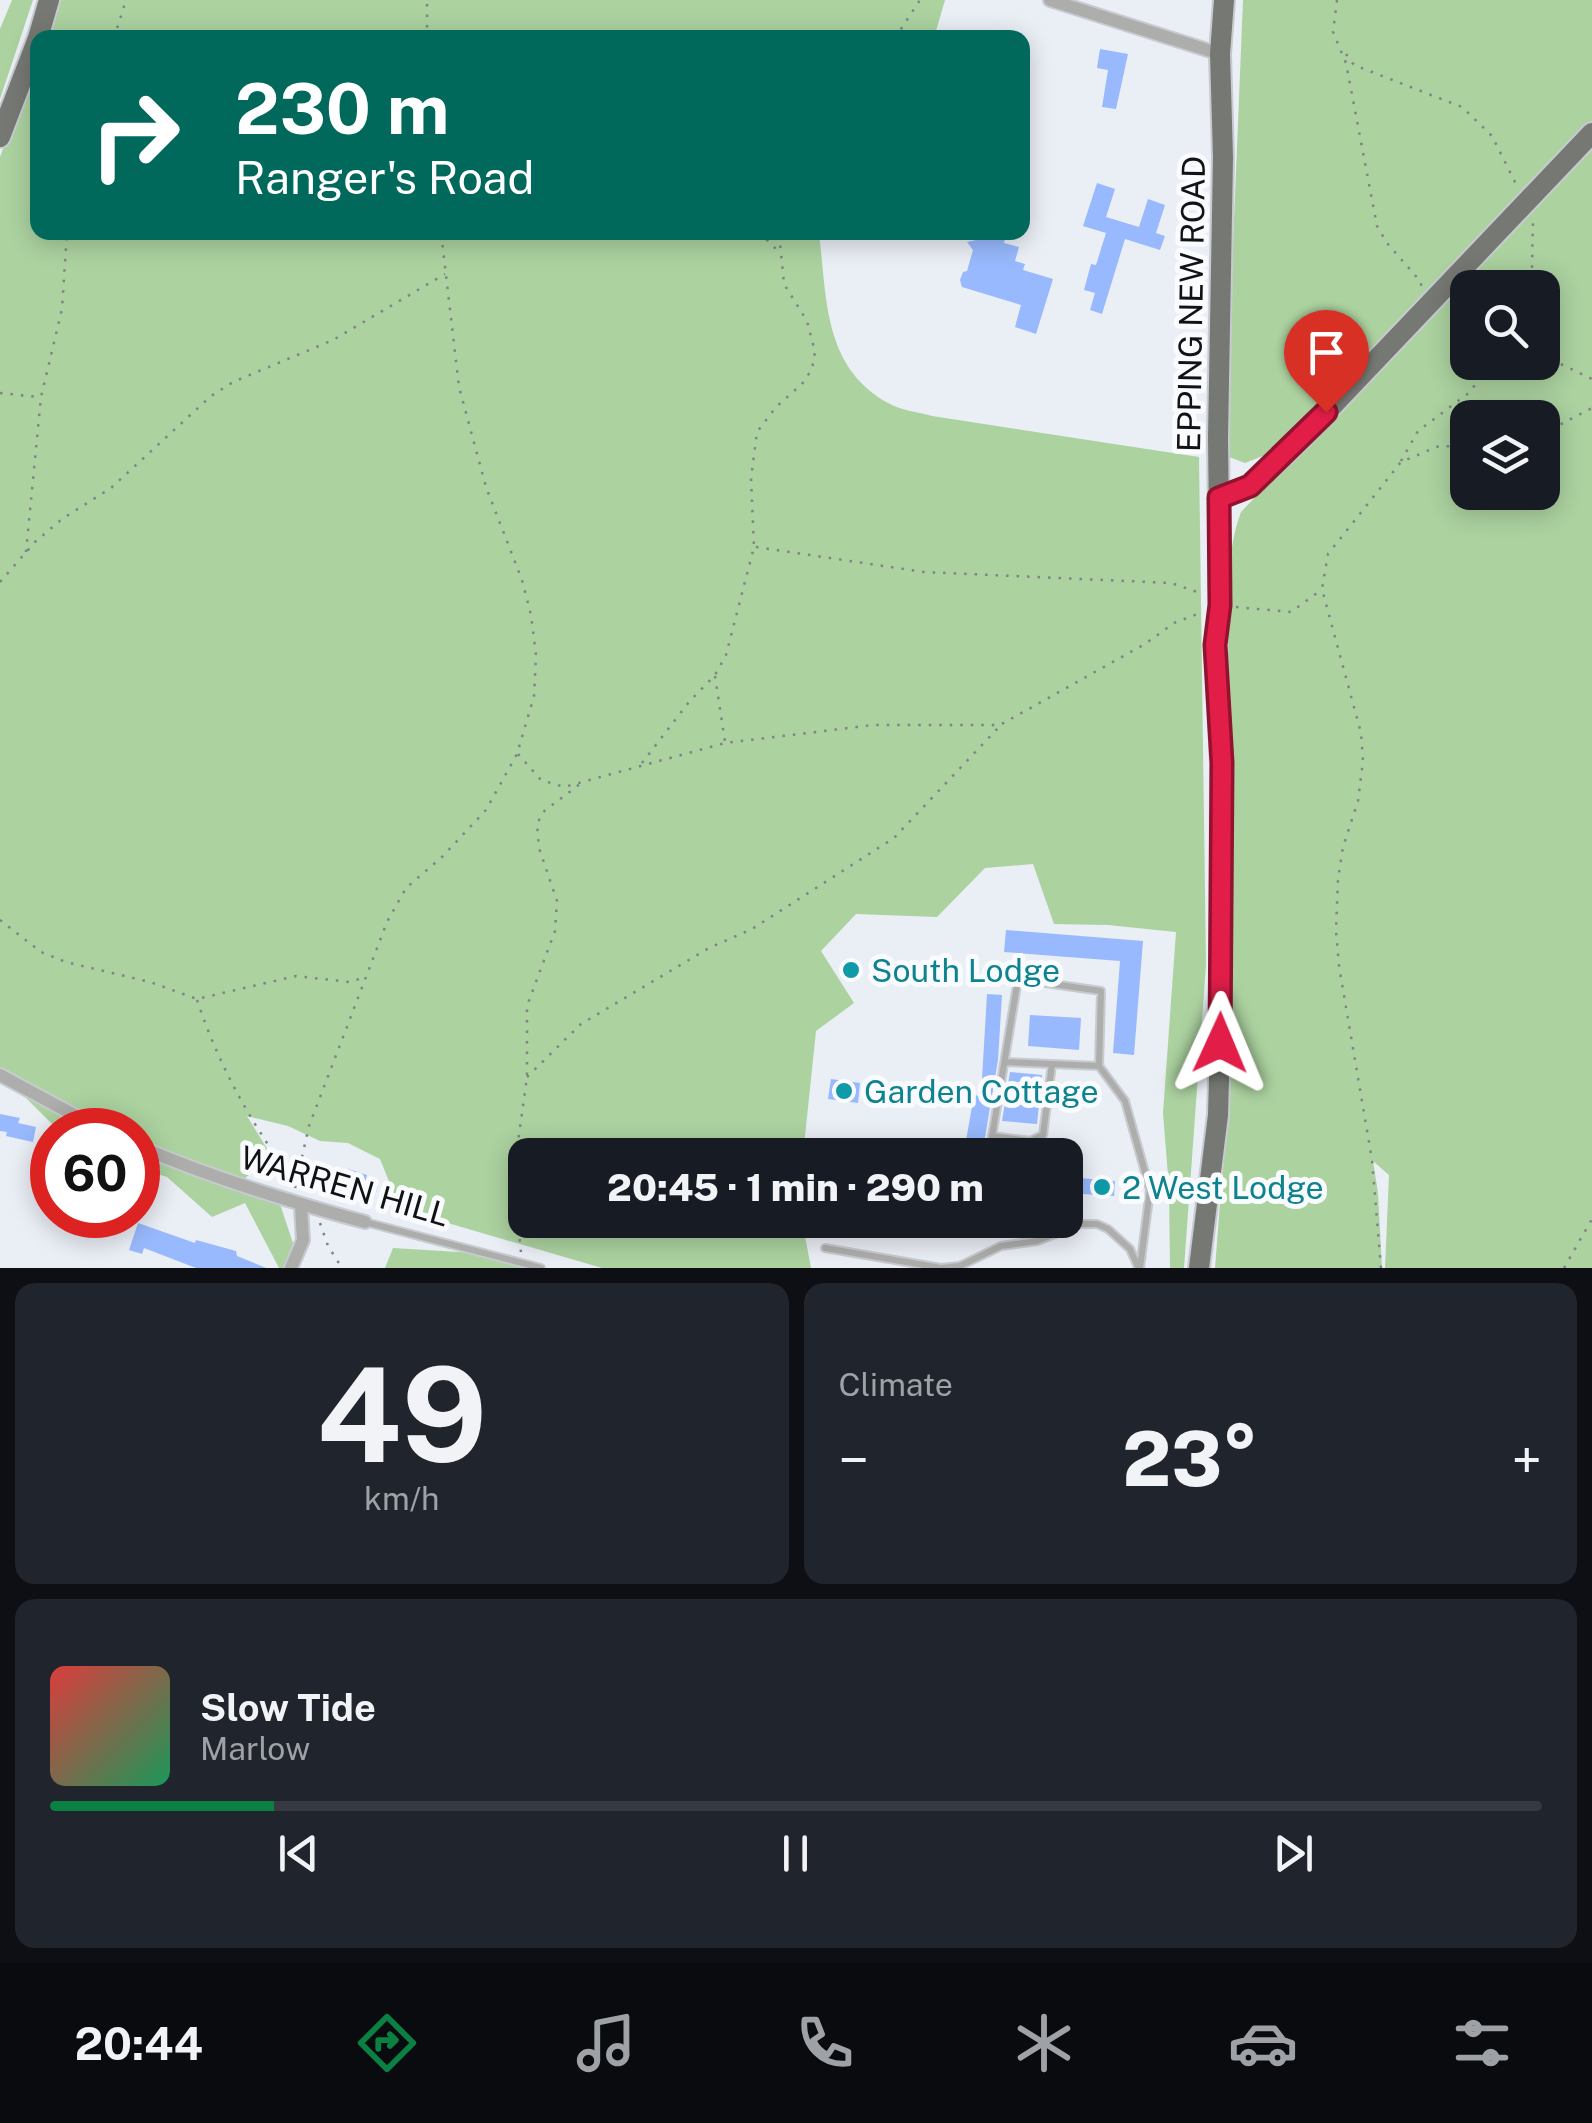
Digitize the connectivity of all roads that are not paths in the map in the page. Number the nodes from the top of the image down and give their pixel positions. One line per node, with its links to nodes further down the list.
1 (49, 0): 4 (main road)
2 (1050, 0): 5 (street)
3 (1224, 0): 5 (main road, EPPING NEW ROAD)
4 (40, 30)
5 (1220, 54): 9 (main road, EPPING NEW ROAD)
6 (30, 59): 8 (main road)
7 (1592, 133): 9 (main road)
8 (0, 137)
9 (1219, 498): 23 (main road, EPPING NEW ROAD)
10 (1004, 1062): 11 (lane); 12 (lane); 15 (lane)
11 (1052, 1064): 12 (lane); 15 (lane)
12 (1099, 1066): 22 (lane)
13 (0, 1076): 14 (street)
14 (60, 1108)
15 (992, 1136)
16 (160, 1155): 17 (street, WARREN HILL)
17 (303, 1206): 18 (street, WARREN HILL); 20 (street)
18 (365, 1222): 21 (lane, WARREN HILL)
19 (825, 1248): 22 (lane)
20 (292, 1268)
21 (541, 1268)
22 (1139, 1268)
23 (1199, 1268)

